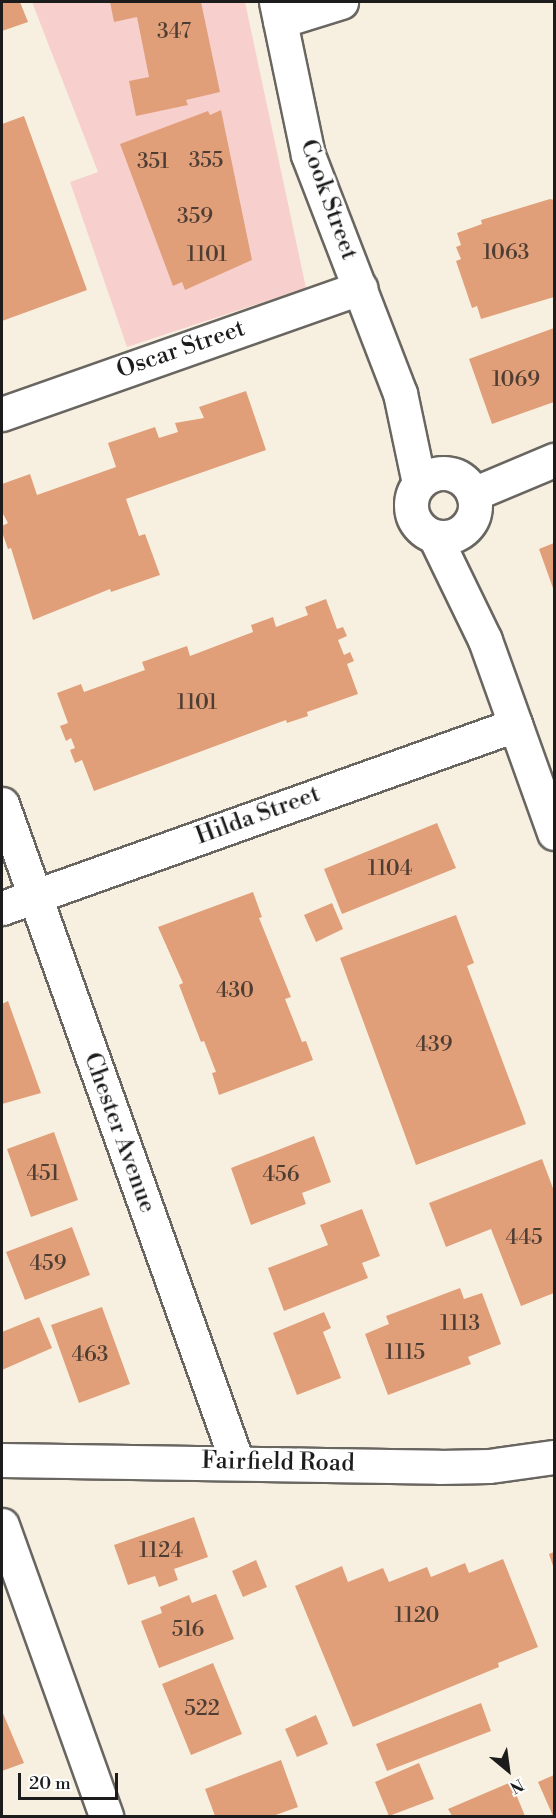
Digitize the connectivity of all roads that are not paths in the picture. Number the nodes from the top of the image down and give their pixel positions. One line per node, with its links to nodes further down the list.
1 (341, 2): 2 (street)
2 (278, 11): 3 (street, Cook Street)
3 (360, 288): 4 (street, Cook Street); 5 (street, Oscar Street)
4 (400, 393): 7 (street, Cook Street); 8 (street, Cook Street)
5 (2, 414)
6 (555, 460): 9 (street)
7 (449, 473): 8 (street); 9 (street)
8 (418, 483): 11 (street)
9 (473, 494): 10 (street)
10 (466, 528): 11 (street); 12 (street)
11 (435, 537): 12 (street)
12 (485, 640): 13 (street)
13 (515, 725): 15 (street); 16 (street, Hilda Street)
14 (2, 804): 16 (street, Chester Avenue)
15 (555, 833)
16 (34, 896): 17 (street, Hilda Street); 20 (street, Chester Avenue)
17 (2, 908)
18 (555, 1457): 20 (street, Fairfield Road)
19 (2, 1460): 20 (street, Fairfield Road)
20 (237, 1462)
21 (2, 1525): 22 (street)
22 (106, 1816)

